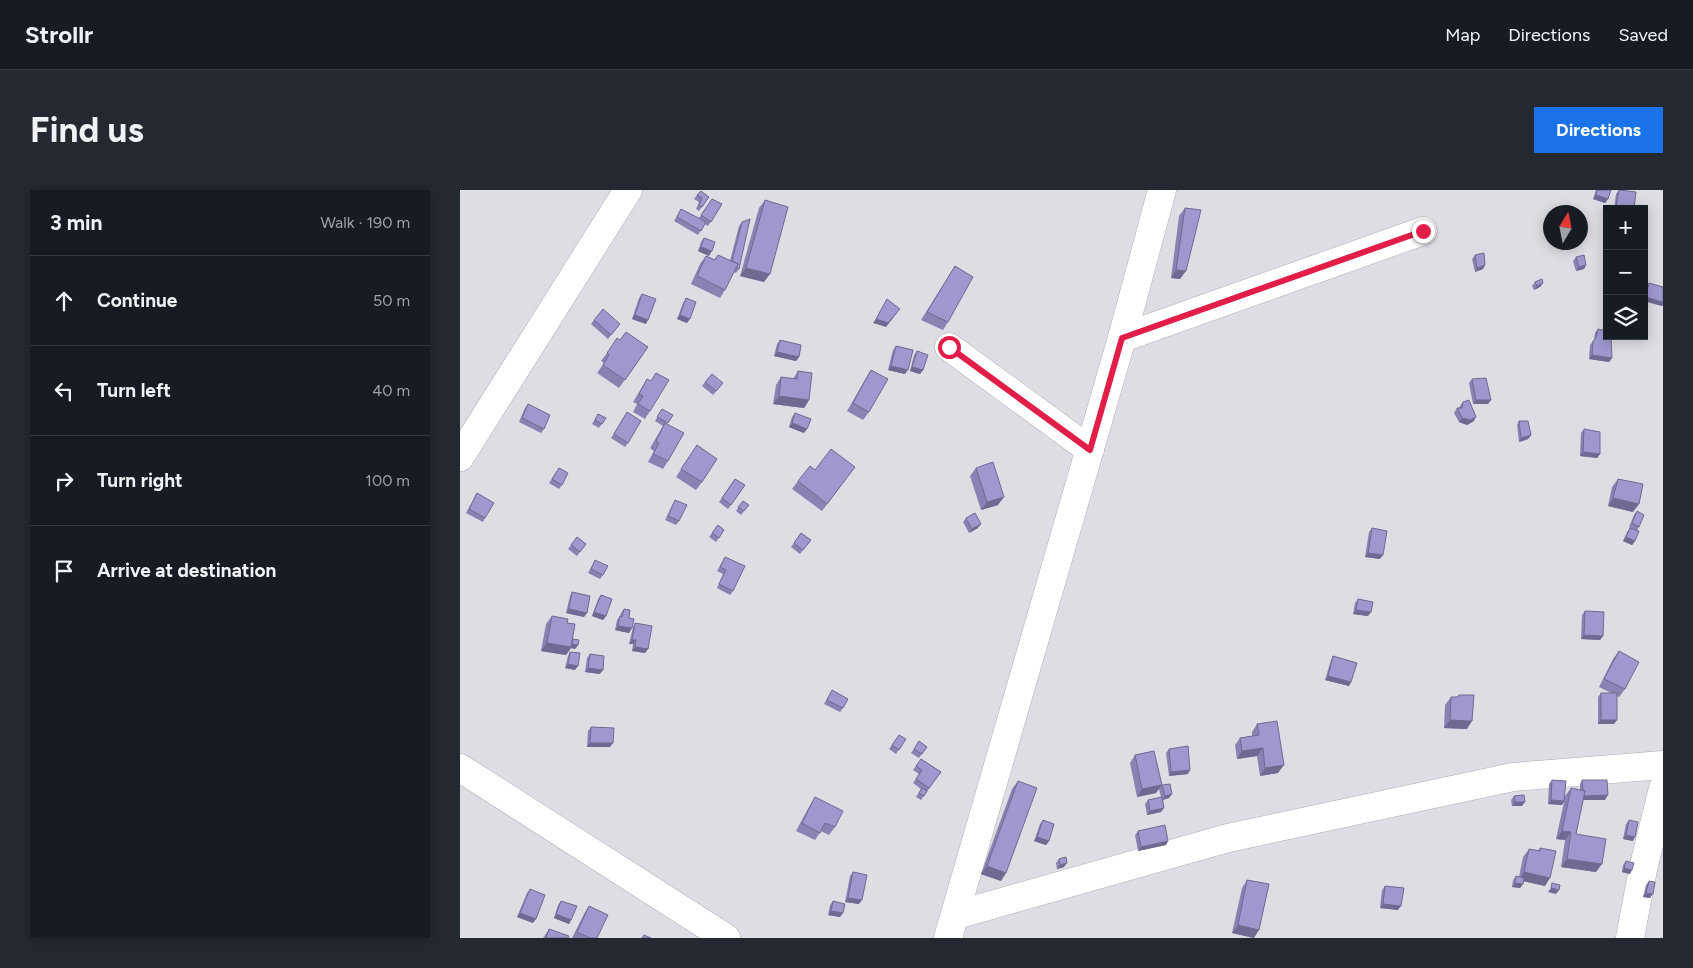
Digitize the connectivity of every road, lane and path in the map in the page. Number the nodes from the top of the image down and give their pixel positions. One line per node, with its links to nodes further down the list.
1 (628, 190): 7 (street)
2 (1162, 190): 4 (street)
3 (1423, 231): 4 (street)
4 (1122, 338): 6 (street)
5 (949, 347): 6 (street)
6 (1090, 450): 11 (street)
7 (460, 457)
8 (1663, 765): 11 (street)
9 (460, 768): 12 (street)
10 (1663, 788): 13 (street)
11 (952, 927)
12 (726, 938)
13 (1630, 938)

